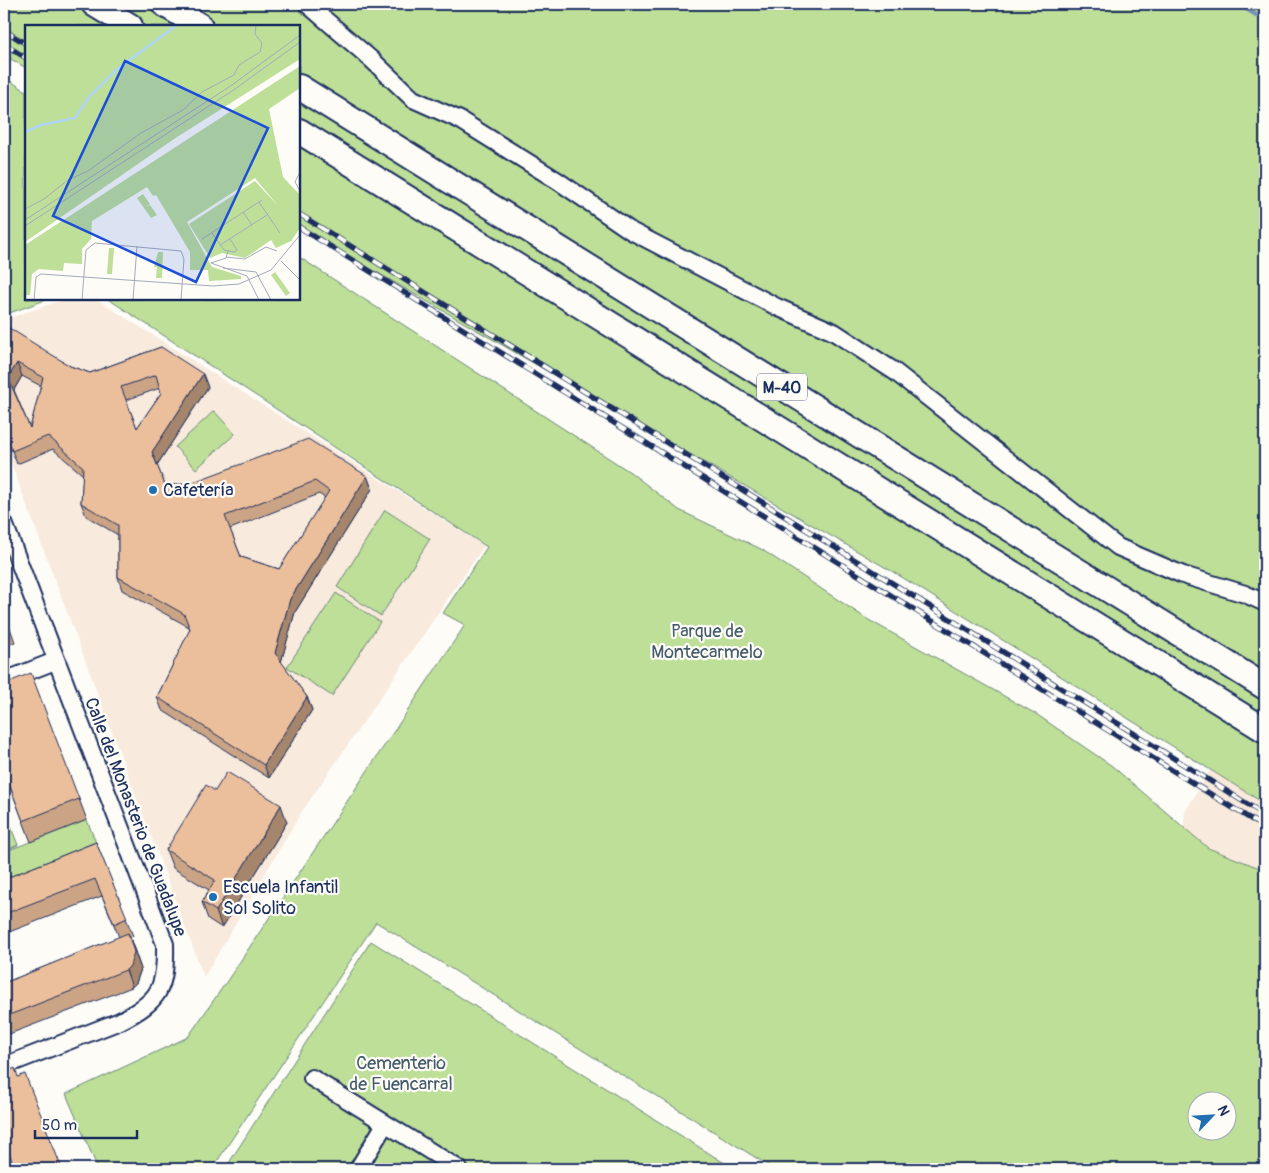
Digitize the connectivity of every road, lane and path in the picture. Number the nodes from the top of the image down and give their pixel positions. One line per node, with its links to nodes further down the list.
1 (94, 4): 4 (highway)
2 (164, 4): 5 (highway)
3 (307, 4): 9 (street)
4 (128, 25)
5 (198, 25)
6 (300, 88): 12 (highway, M-40)
7 (300, 132): 13 (highway, M-40)
8 (4, 523): 10 (street, Calle del Monasterio de Guadalupe)
9 (1265, 603)
10 (55, 661): 11 (street); 14 (street, Calle del Monasterio de Guadalupe)
11 (4, 681)
12 (1265, 687)
13 (1265, 730)
14 (4, 1066)
15 (312, 1078): 16 (street)
16 (385, 1124): 17 (street); 18 (street)
17 (358, 1169)
18 (459, 1169)

